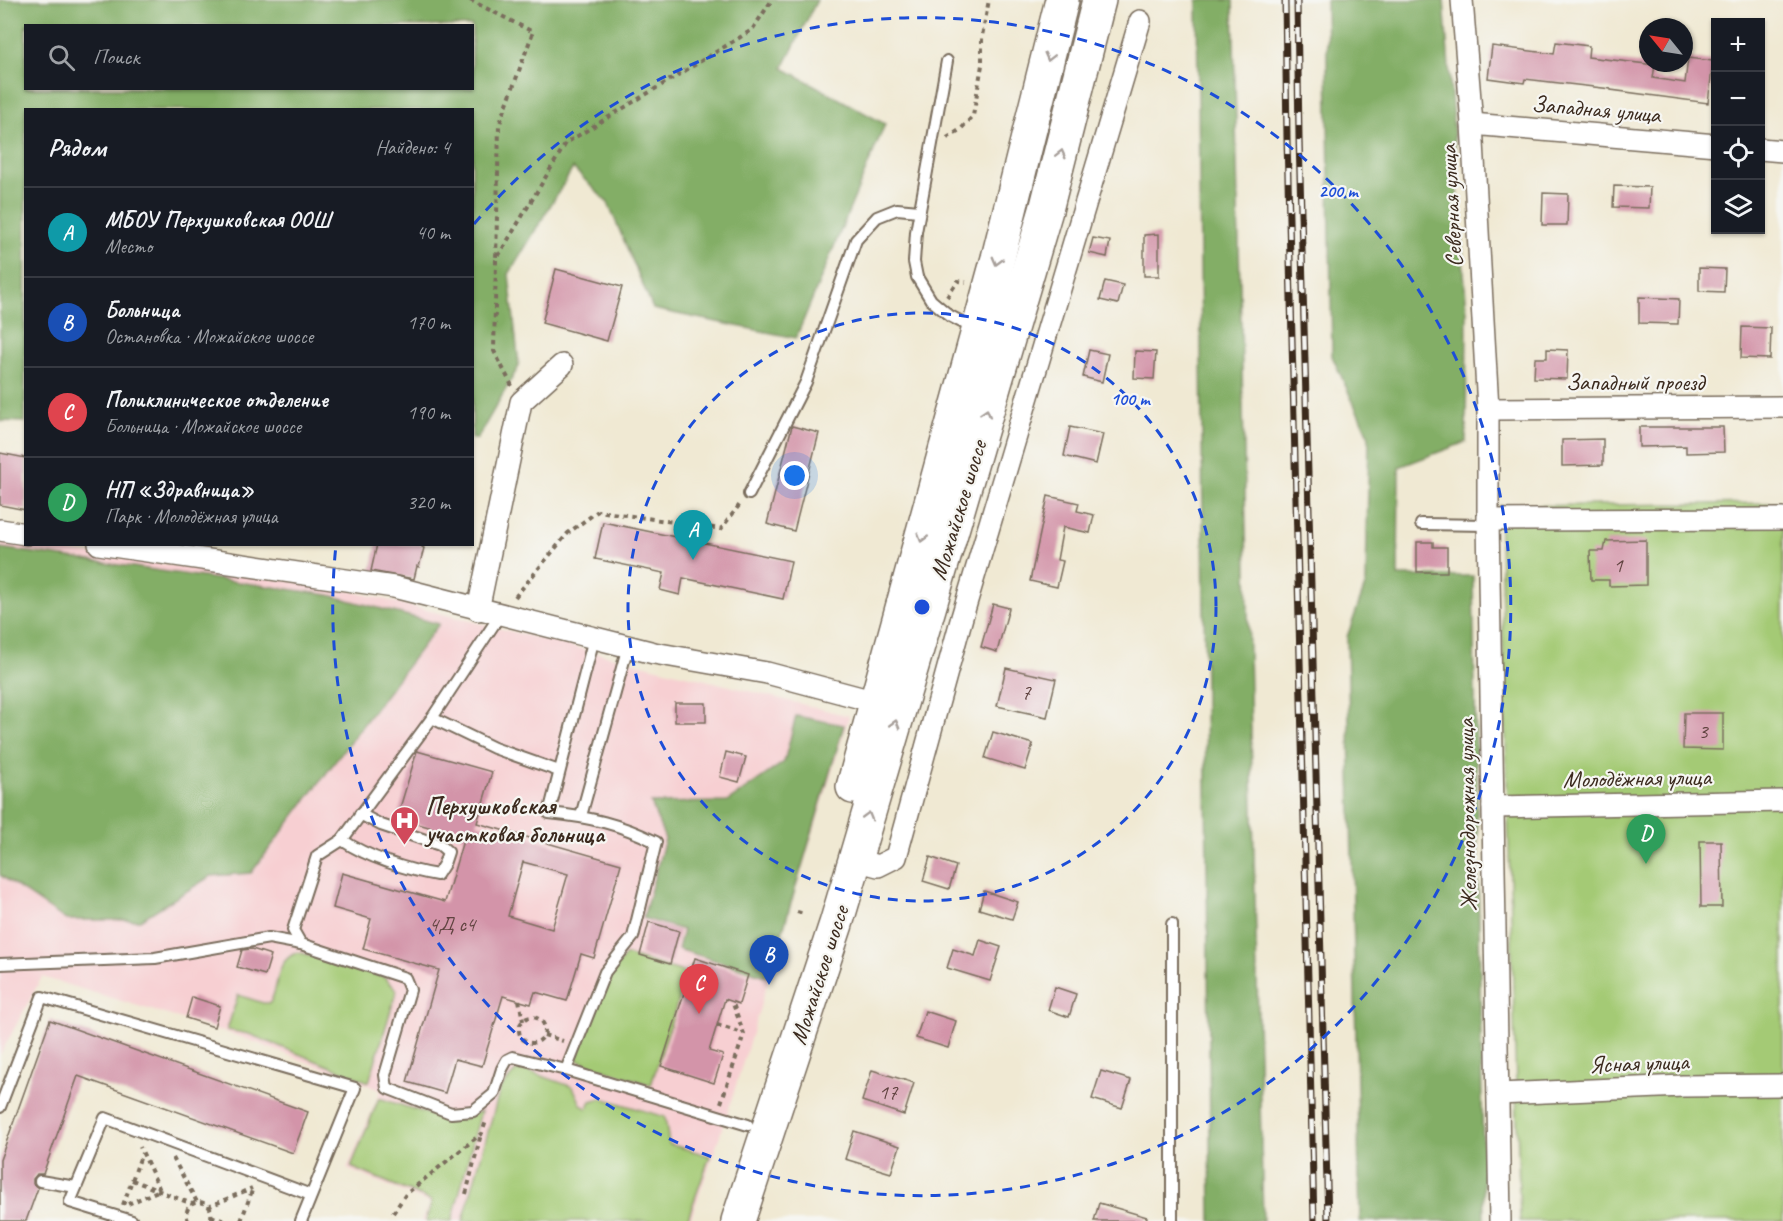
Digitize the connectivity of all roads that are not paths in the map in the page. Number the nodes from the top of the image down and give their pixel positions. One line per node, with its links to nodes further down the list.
1 (1062, 0): 11 (main road, Можайское шоссе, one-way to 11)
2 (1099, 0): 34 (main road, Можайское шоссе, one-way to 2)
3 (1462, 0): 6 (street, Северная улица)
4 (1140, 21): 34 (street)
5 (947, 61): 10 (lane)
6 (1472, 124): 7 (street, Западная улица); 14 (street, Северная улица)
7 (1711, 145)
8 (1765, 149): 9 (street)
9 (1783, 151)
10 (920, 211): 11 (lane); 15 (lane)
11 (978, 330): 26 (main road, Можайское шоссе, one-way to 26)
12 (562, 365): 22 (street)
13 (1783, 407): 14 (street, Западный проезд)
14 (1488, 409): 17 (street, Железнодорожная улица)
15 (749, 494)
16 (1783, 519): 17 (street)
17 (1488, 523): 18 (lane); 30 (street, Железнодорожная улица)
18 (1421, 524)
19 (0, 530): 20 (street)
20 (24, 534)
21 (113, 546): 22 (street)
22 (478, 610): 23 (street)
23 (500, 615): 24 (street); 27 (lane)
24 (594, 638): 25 (street); 28 (lane)
25 (628, 646): 26 (street); 32 (lane)
26 (876, 702): 42 (main road, Можайское шоссе)
27 (432, 718): 28 (lane); 31 (lane)
28 (559, 771): 32 (lane)
29 (1783, 801): 30 (street, Молодёжная улица)
30 (1493, 807): 40 (street, Железнодорожная улица)
31 (360, 814): 33 (lane); 33 (lane)
32 (580, 816): 38 (lane)
33 (342, 840): 36 (lane)
34 (855, 860): 49 (main road, Можайское шоссе)
35 (1172, 924): 50 (lane)
36 (301, 944): 37 (lane); 38 (lane)
37 (0, 964)
38 (566, 1070): 42 (lane)
39 (1783, 1085): 40 (street, Ясная улица)
40 (1498, 1094): 51 (street, Железнодорожная улица)
41 (0, 1107): 45 (lane)
42 (732, 1120): 48 (main road, Можайское шоссе)
43 (40, 1180): 44 (lane)
44 (76, 1187): 45 (lane); 46 (lane)
45 (311, 1195): 47 (lane)
46 (132, 1221)
47 (302, 1221)
48 (716, 1221)
49 (738, 1221)
50 (1172, 1221)
51 (1500, 1221)

